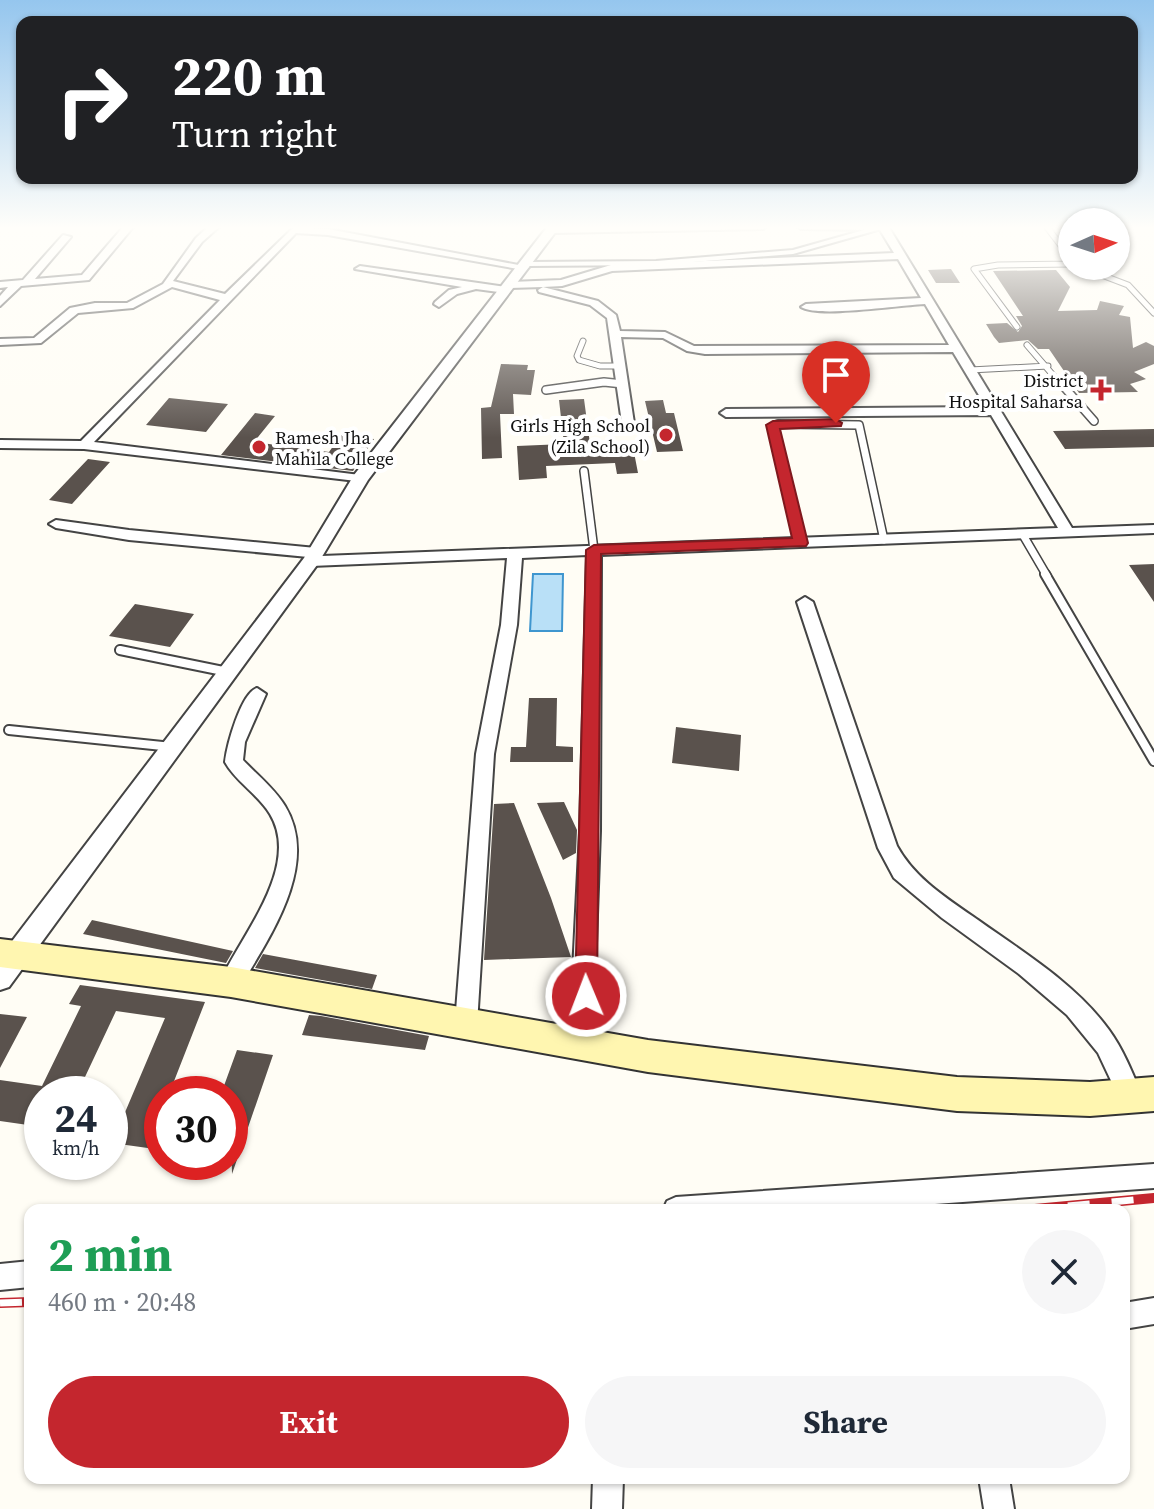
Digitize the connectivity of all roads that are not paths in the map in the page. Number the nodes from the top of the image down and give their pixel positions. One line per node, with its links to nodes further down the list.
1 (147, 296): 17 (street)
2 (219, 296): 9 (street)
3 (448, 296): 11 (street)
4 (504, 296): 34 (street)
5 (572, 296): 15 (street)
6 (925, 296): 10 (street)
7 (993, 296): 14 (lane)
8 (1139, 296): 13 (lane)
9 (226, 298): 31 (street)
10 (928, 301): 12 (street); 19 (street)
11 (439, 304)
12 (806, 307)
13 (1154, 313)
14 (1017, 327)
15 (617, 334): 19 (street); 20 (street)
16 (583, 341): 20 (lane)
17 (0, 342)
18 (1027, 345): 21 (lane)
19 (958, 348): 22 (street)
20 (621, 366): 23 (street)
21 (1048, 366): 22 (lane); 27 (lane)
22 (970, 370): 25 (street)
23 (623, 384): 24 (lane); 28 (street)
24 (546, 390)
25 (995, 411): 26 (street); 37 (street)
26 (726, 413)
27 (1094, 421)
28 (628, 423)
29 (0, 444): 30 (street)
30 (17, 444): 31 (street); 32 (street)
31 (84, 445): 34 (street)
32 (0, 460)
33 (584, 471): 41 (lane)
34 (360, 479): 43 (street)
35 (56, 524): 43 (street)
36 (1154, 529): 37 (street)
37 (1067, 531): 38 (street)
38 (1023, 535): 39 (street); 50 (lane)
39 (884, 540): 40 (street); 40 (lane)
40 (800, 543): 41 (street)
41 (594, 550): 42 (street); 54 (street)
42 (515, 553): 43 (street); 53 (street)
43 (314, 557): 46 (street)
44 (805, 602): 55 (street)
45 (120, 650): 46 (lane)
46 (228, 672): 49 (street)
47 (257, 694): 52 (street)
48 (9, 730): 49 (lane)
49 (172, 747): 51 (street)
50 (1154, 761)
51 (6, 962): 52 (main road)
52 (231, 982): 53 (main road)
53 (466, 1024): 54 (main road)
54 (589, 1046): 55 (main road)
55 (1142, 1095)
56 (1154, 1176): 57 (street)
57 (760, 1204)
58 (24, 1275): 59 (street)
59 (0, 1277)
60 (1154, 1311): 61 (street)
61 (1130, 1315)
62 (608, 1484): 64 (street)
63 (995, 1484): 65 (street)
64 (607, 1509)
65 (999, 1509)

